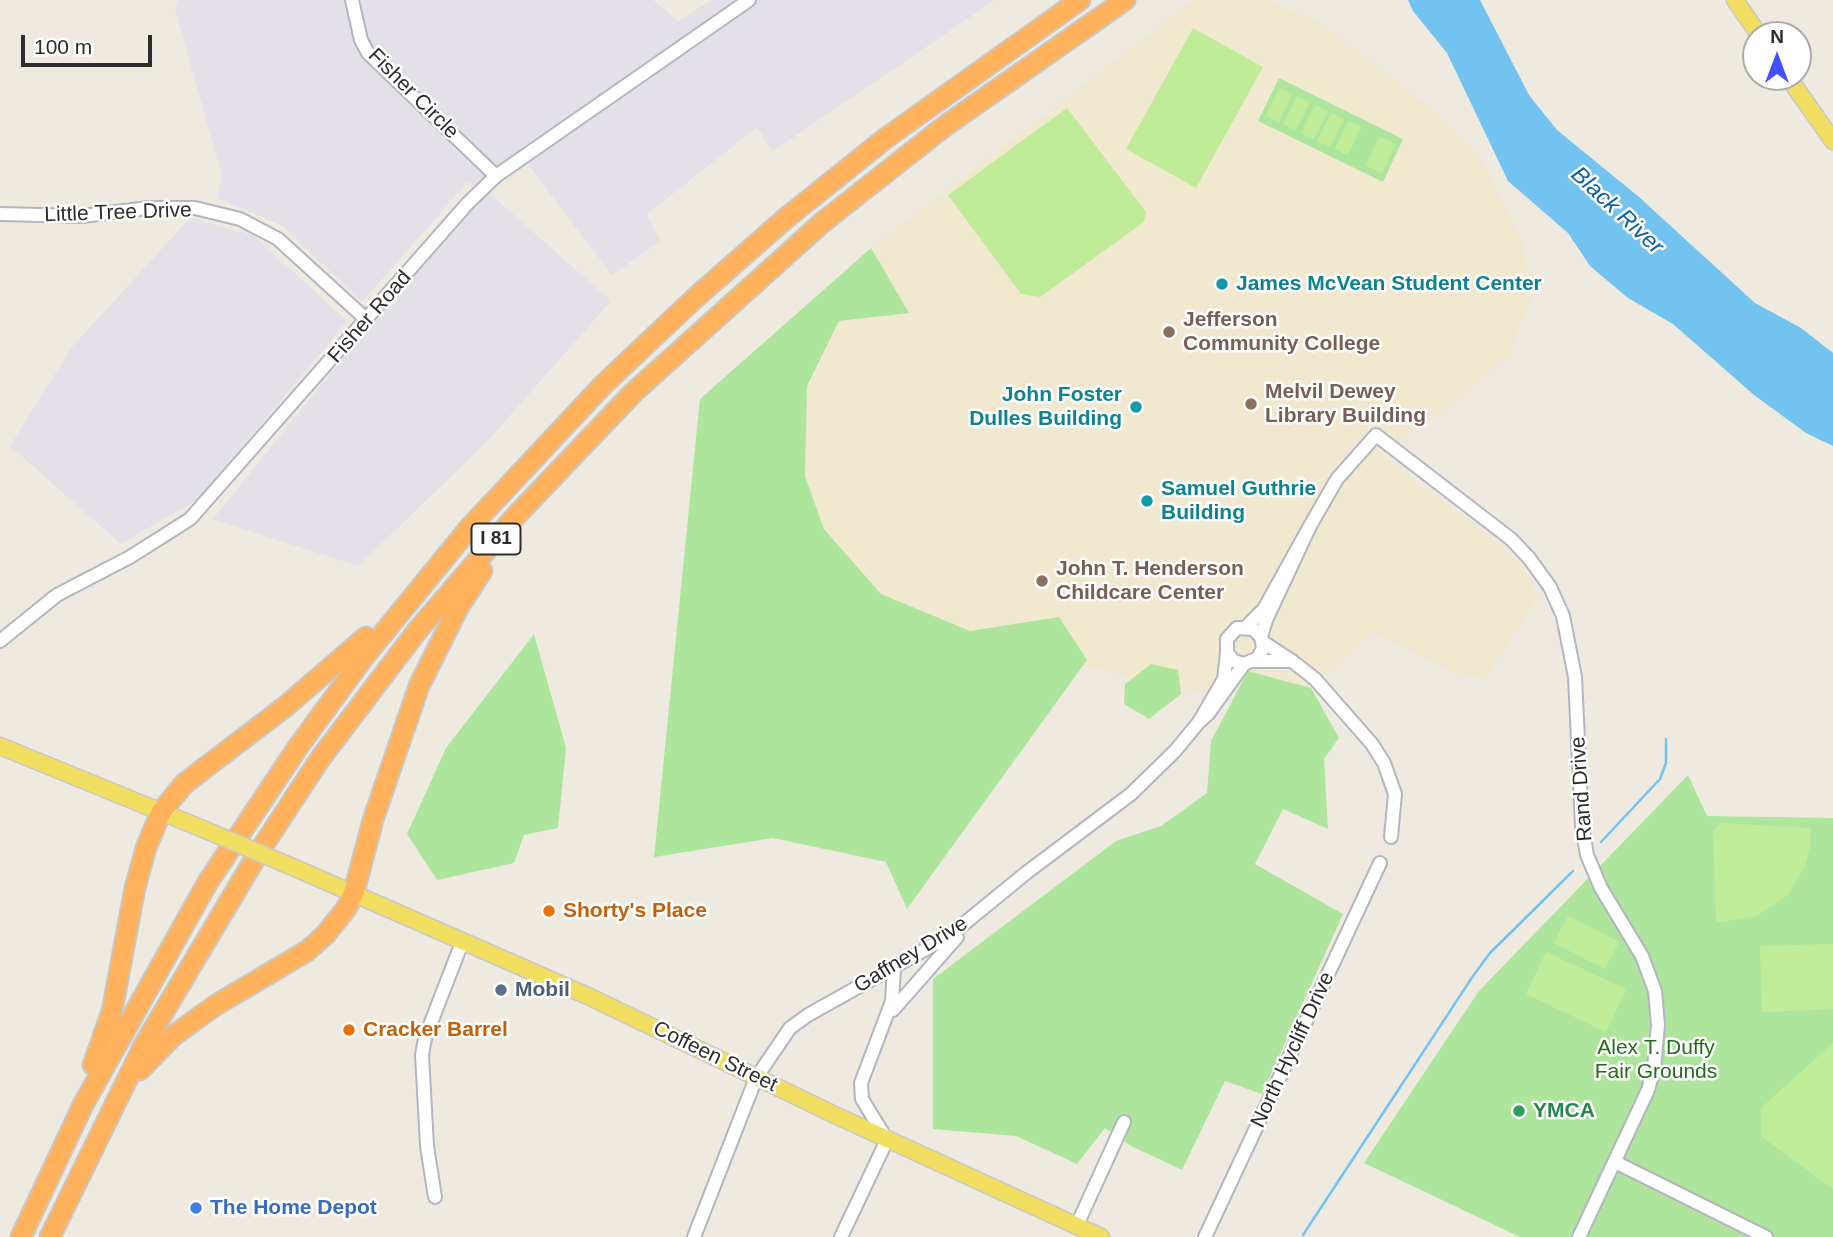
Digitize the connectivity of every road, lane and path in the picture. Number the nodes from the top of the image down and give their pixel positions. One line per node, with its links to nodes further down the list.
1 (352, 0): 9 (street, Fisher Circle)
2 (749, 0): 9 (street, Fisher Road)
3 (1080, 0): 14 (highway, I 81)
4 (1125, 0): 12 (highway, I 81)
5 (1735, 0): 6 (main road)
6 (1749, 21)
7 (1798, 91): 8 (main road)
8 (1833, 141)
9 (496, 176): 11 (street, Fisher Road)
10 (0, 214): 11 (street, Little Tree Drive)
11 (368, 320): 17 (street, Fisher Road)
12 (533, 497): 26 (highway); 38 (highway, I 81)
13 (1310, 526): 15 (street); 16 (street); 34 (street, Rand Drive)
14 (470, 527): 23 (highway); 37 (highway, I 81)
15 (1246, 627): 16 (street); 18 (street)
16 (1262, 639): 19 (street); 20 (street)
17 (0, 641)
18 (1227, 653): 20 (street); 21 (street, Gaffney Drive)
19 (1292, 661): 20 (street); 24 (street)
20 (1249, 663): 21 (street, Gaffney Drive)
21 (1199, 722): 27 (street, Gaffney Drive)
22 (0, 746): 23 (main road, Coffeen Street)
23 (161, 812): 26 (main road, Coffeen Street, bridge); 37 (highway)
24 (1391, 837)
25 (1380, 863): 43 (street, North Hycliff Drive)
26 (354, 892): 28 (main road, Coffeen Street); 39 (highway)
27 (977, 915): 29 (street, Gaffney Drive); 30 (street)
28 (463, 940): 31 (main road, Coffeen Street); 35 (street)
29 (894, 968): 30 (street); 31 (street, Gaffney Drive)
30 (884, 1022): 33 (street)
31 (756, 1078): 33 (main road, Coffeen Street); 40 (street, Gaffney Drive)
32 (1124, 1122): 36 (street)
33 (887, 1140): 36 (main road, Coffeen Street); 41 (street)
34 (1615, 1162): 44 (street, Rand Drive); 45 (street)
35 (435, 1197)
36 (1077, 1225): 42 (main road, Coffeen Street)
37 (21, 1237)
38 (50, 1237)
39 (57, 1237)
40 (694, 1237)
41 (841, 1237)
42 (1101, 1237)
43 (1205, 1237)
44 (1579, 1237)
45 (1766, 1237)

